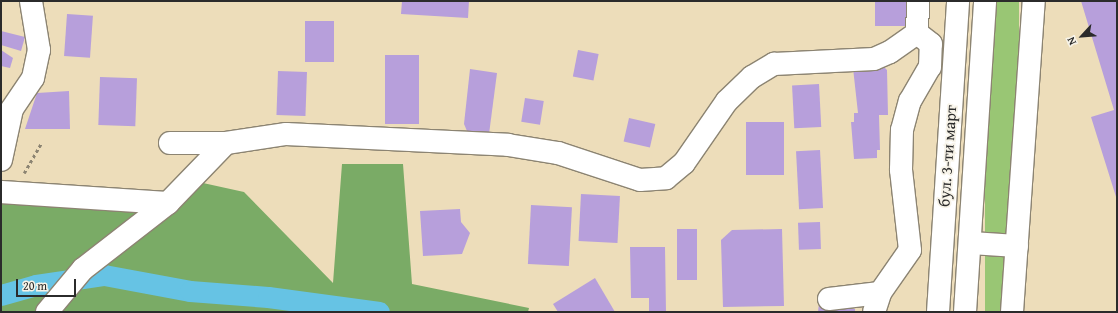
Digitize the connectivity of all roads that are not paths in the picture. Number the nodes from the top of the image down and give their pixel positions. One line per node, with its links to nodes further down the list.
1 (32, 1): 9 (street)
2 (918, 1): 6 (street)
3 (958, 1): 15 (street, бул. 3-ти март)
4 (985, 1): 12 (street, бул. 3-ти март)
5 (1034, 1): 13 (street)
6 (917, 33): 8 (street); 14 (street)
7 (170, 143): 8 (street)
8 (226, 143): 11 (street)
9 (1, 160)
10 (7, 193): 11 (street)
11 (168, 203): 18 (street)
12 (971, 243): 13 (street); 20 (street, бул. 3-ти март)
13 (1017, 246): 21 (street)
14 (910, 250): 15 (street); 17 (street)
15 (941, 254): 19 (street, бул. 3-ти март)
16 (829, 299): 17 (street)
17 (877, 303)
18 (47, 312)
19 (938, 312)
20 (965, 312)
21 (1012, 312)

